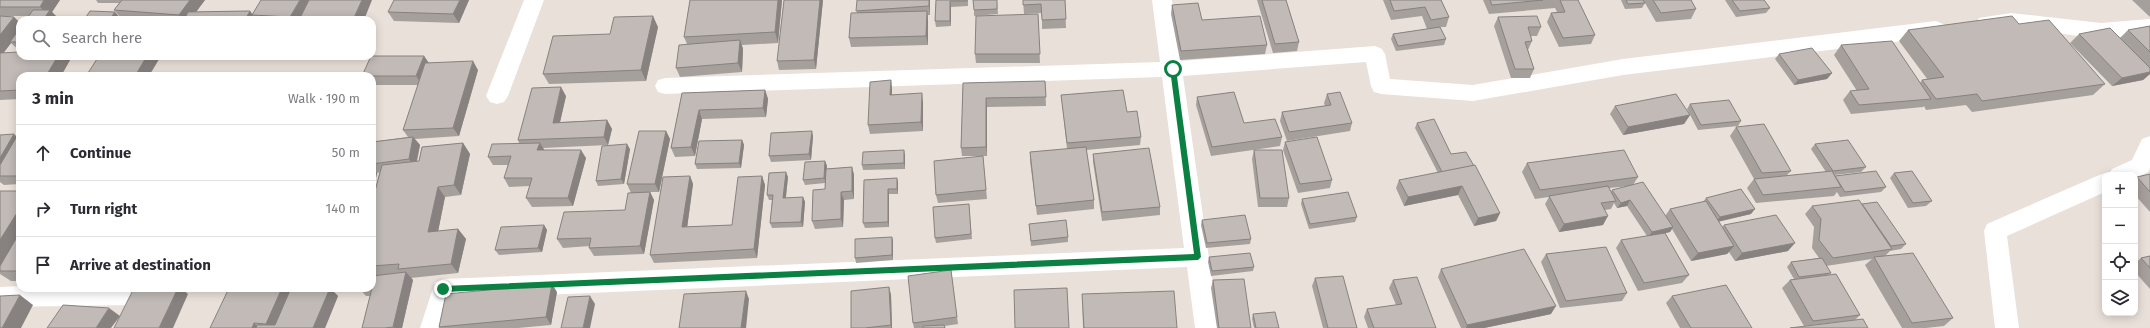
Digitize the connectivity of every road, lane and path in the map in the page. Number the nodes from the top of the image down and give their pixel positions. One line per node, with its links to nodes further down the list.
1 (534, 0): 6 (street)
2 (1162, 0): 4 (street)
3 (2150, 26): 4 (street)
4 (1173, 69): 5 (street); 10 (street)
5 (665, 86)
6 (498, 96)
7 (2150, 145): 8 (street)
8 (2127, 172)
9 (2102, 183): 15 (street)
10 (1198, 257): 13 (street); 14 (street)
11 (135, 295): 12 (street)
12 (0, 297)
13 (432, 328)
14 (1207, 328)
15 (2007, 328)

